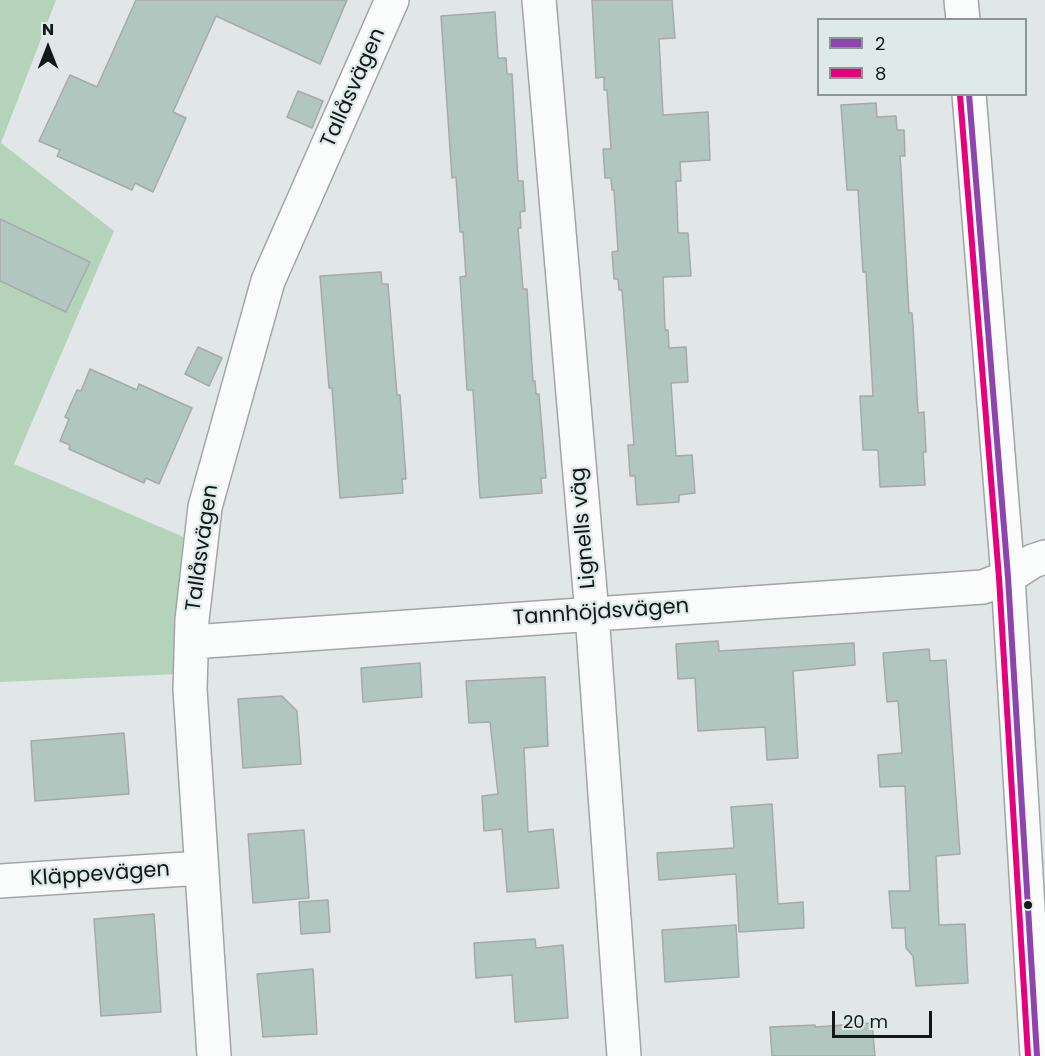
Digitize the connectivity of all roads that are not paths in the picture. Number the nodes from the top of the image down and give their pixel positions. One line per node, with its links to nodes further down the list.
1 (392, 0): 9 (street, Tallåsvägen)
2 (539, 0): 8 (street, Lignells väg)
3 (961, 0): 4 (street)
4 (963, 18)
5 (969, 96): 7 (street)
6 (1045, 557): 7 (street, Tannhöjdsvägen)
7 (1008, 577): 8 (street, Tannhöjdsvägen); 14 (street)
8 (592, 614): 9 (street, Tannhöjdsvägen); 13 (street, Lignells väg)
9 (192, 642): 10 (street, Tallåsvägen)
10 (201, 868): 11 (street, Kläppevägen); 12 (street, Tallåsvägen)
11 (0, 881)
12 (214, 1056)
13 (624, 1056)
14 (1037, 1056)

